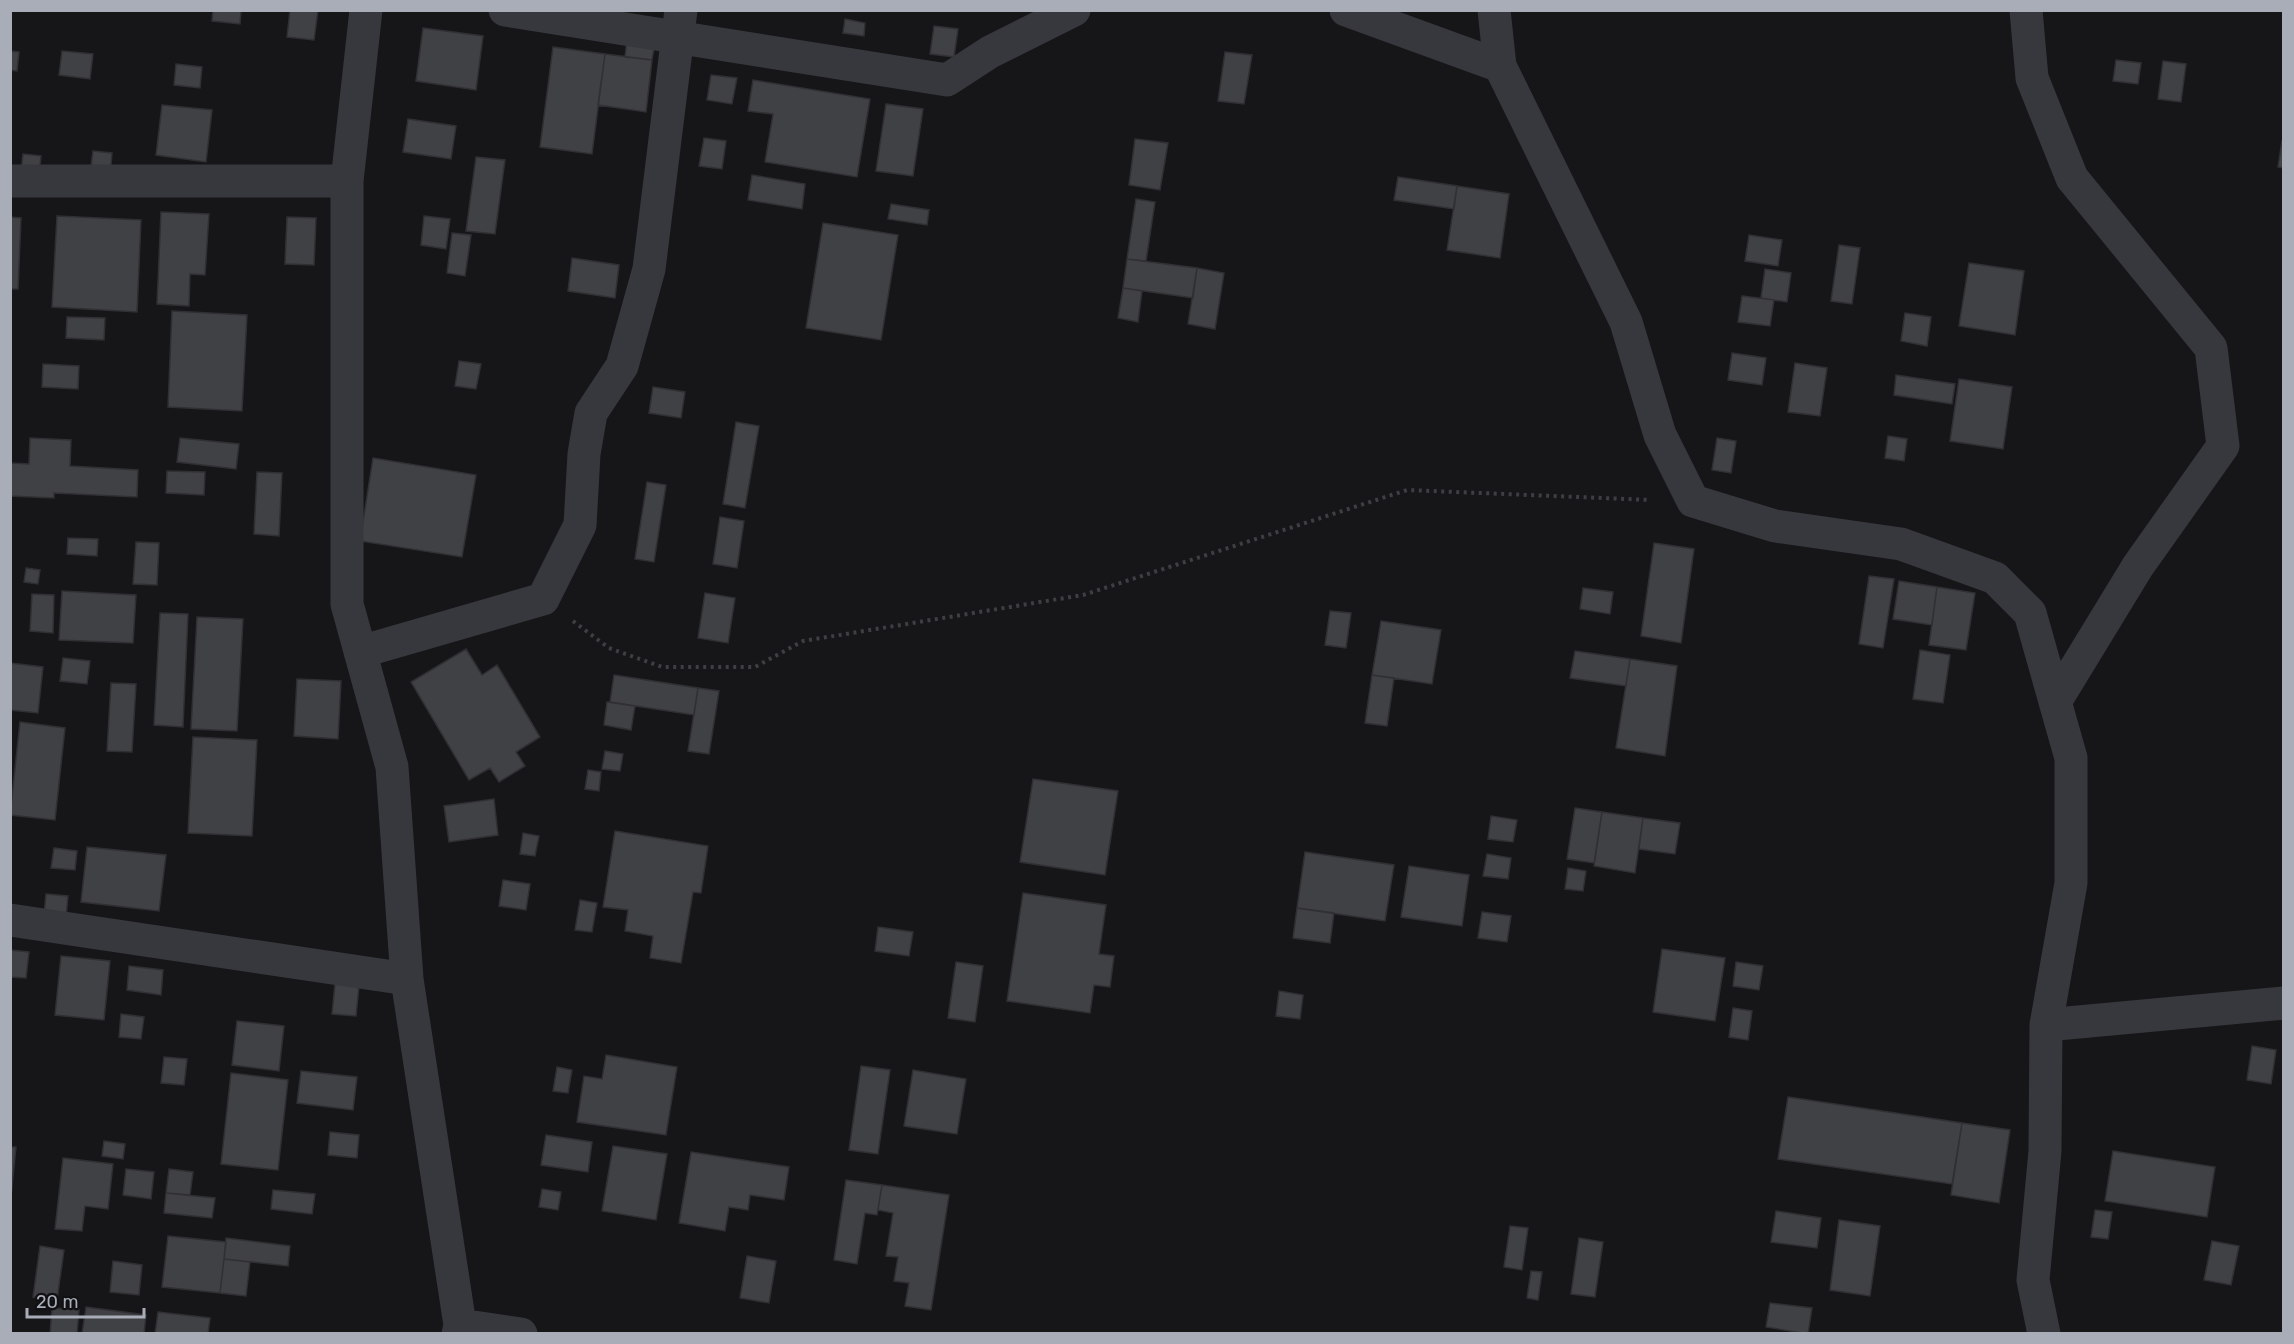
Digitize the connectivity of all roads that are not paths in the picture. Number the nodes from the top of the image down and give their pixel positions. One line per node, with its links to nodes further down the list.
1 (366, 10): 10 (street)
2 (505, 10): 7 (street)
3 (1074, 10): 7 (street)
4 (1346, 10): 8 (street)
5 (1494, 10): 8 (street)
6 (2026, 10): 12 (street)
7 (679, 24): 11 (street)
8 (1500, 66): 12 (street)
9 (10, 181): 10 (street)
10 (347, 181): 11 (street)
11 (360, 652): 14 (street)
12 (2055, 702): 16 (street)
13 (10, 920): 14 (street)
14 (407, 979): 17 (street)
15 (2283, 1003): 16 (street)
16 (2046, 1025): 19 (street)
17 (459, 1329): 18 (street)
18 (521, 1334)
19 (2044, 1334)

